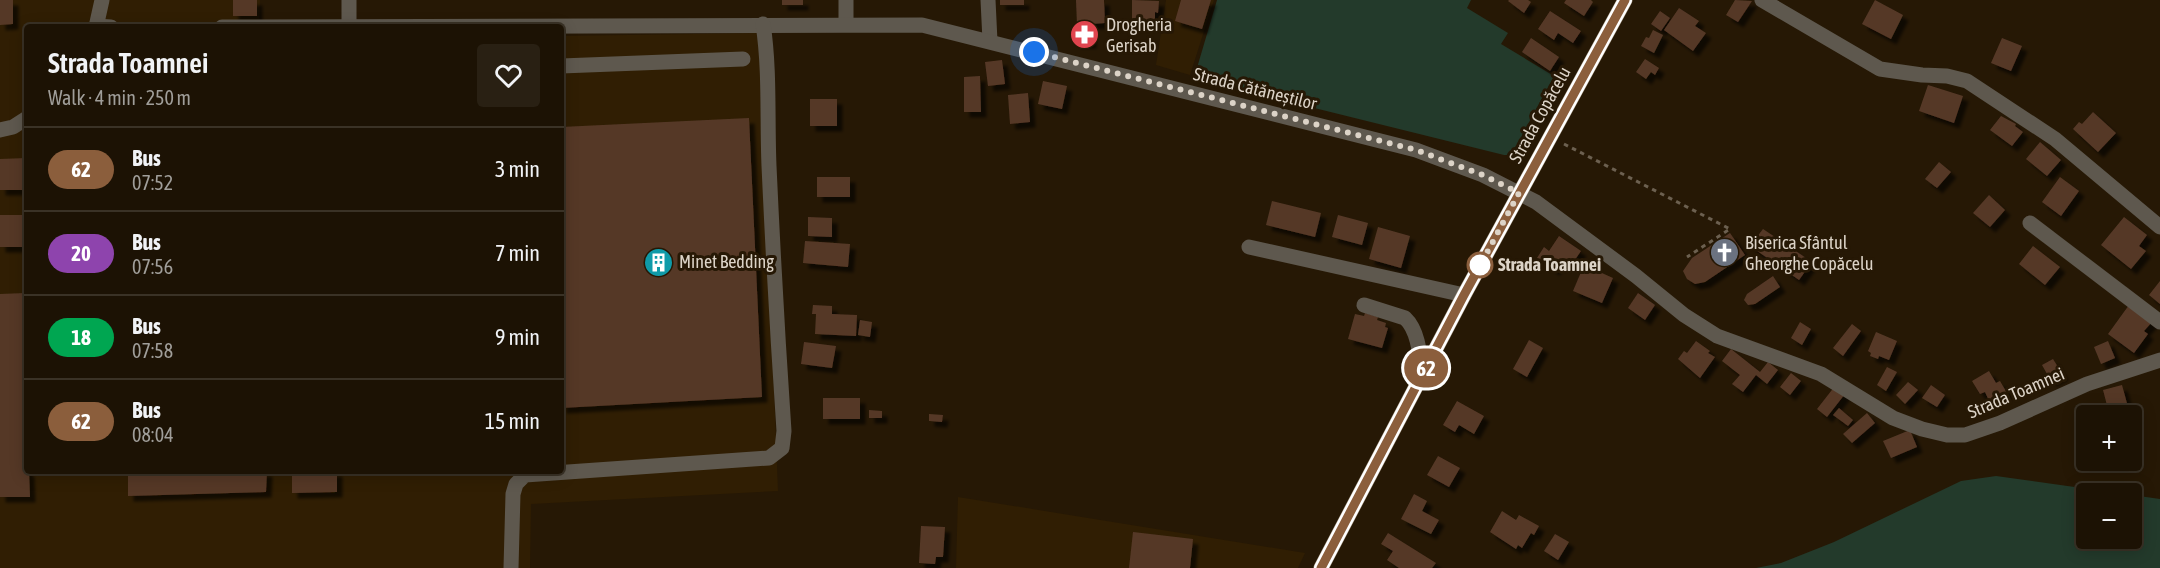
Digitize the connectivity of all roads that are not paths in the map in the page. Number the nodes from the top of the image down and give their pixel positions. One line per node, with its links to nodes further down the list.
1 (102, 0): 7 (street)
2 (349, 0): 8 (street)
3 (846, 0): 10 (street)
4 (988, 0): 12 (street)
5 (1625, 0): 17 (main road, Strada Copăcelu)
6 (1762, 0): 19 (street)
7 (97, 24)
8 (350, 24)
9 (763, 24): 10 (street, Strada Cătăneștilor); 11 (street, Strada Cătăneștilor); 26 (street)
10 (846, 24): 12 (street, Strada Cătăneștilor)
11 (564, 25)
12 (990, 41): 17 (street, Strada Cătăneștilor)
13 (743, 59): 14 (street)
14 (564, 66)
15 (24, 120): 16 (street)
16 (0, 130)
17 (1519, 193): 21 (main road, Strada Copăcelu); 24 (street, Strada Toamnei)
18 (2030, 223): 23 (street)
19 (2160, 227)
20 (1249, 247): 21 (street)
21 (1464, 295): 25 (main road, Strada Copăcelu)
22 (1364, 305): 25 (street)
23 (2160, 322)
24 (2160, 360)
25 (1422, 375): 29 (main road, Strada Copăcelu)
26 (564, 470)
27 (521, 474): 28 (street)
28 (511, 568)
29 (1321, 568)

